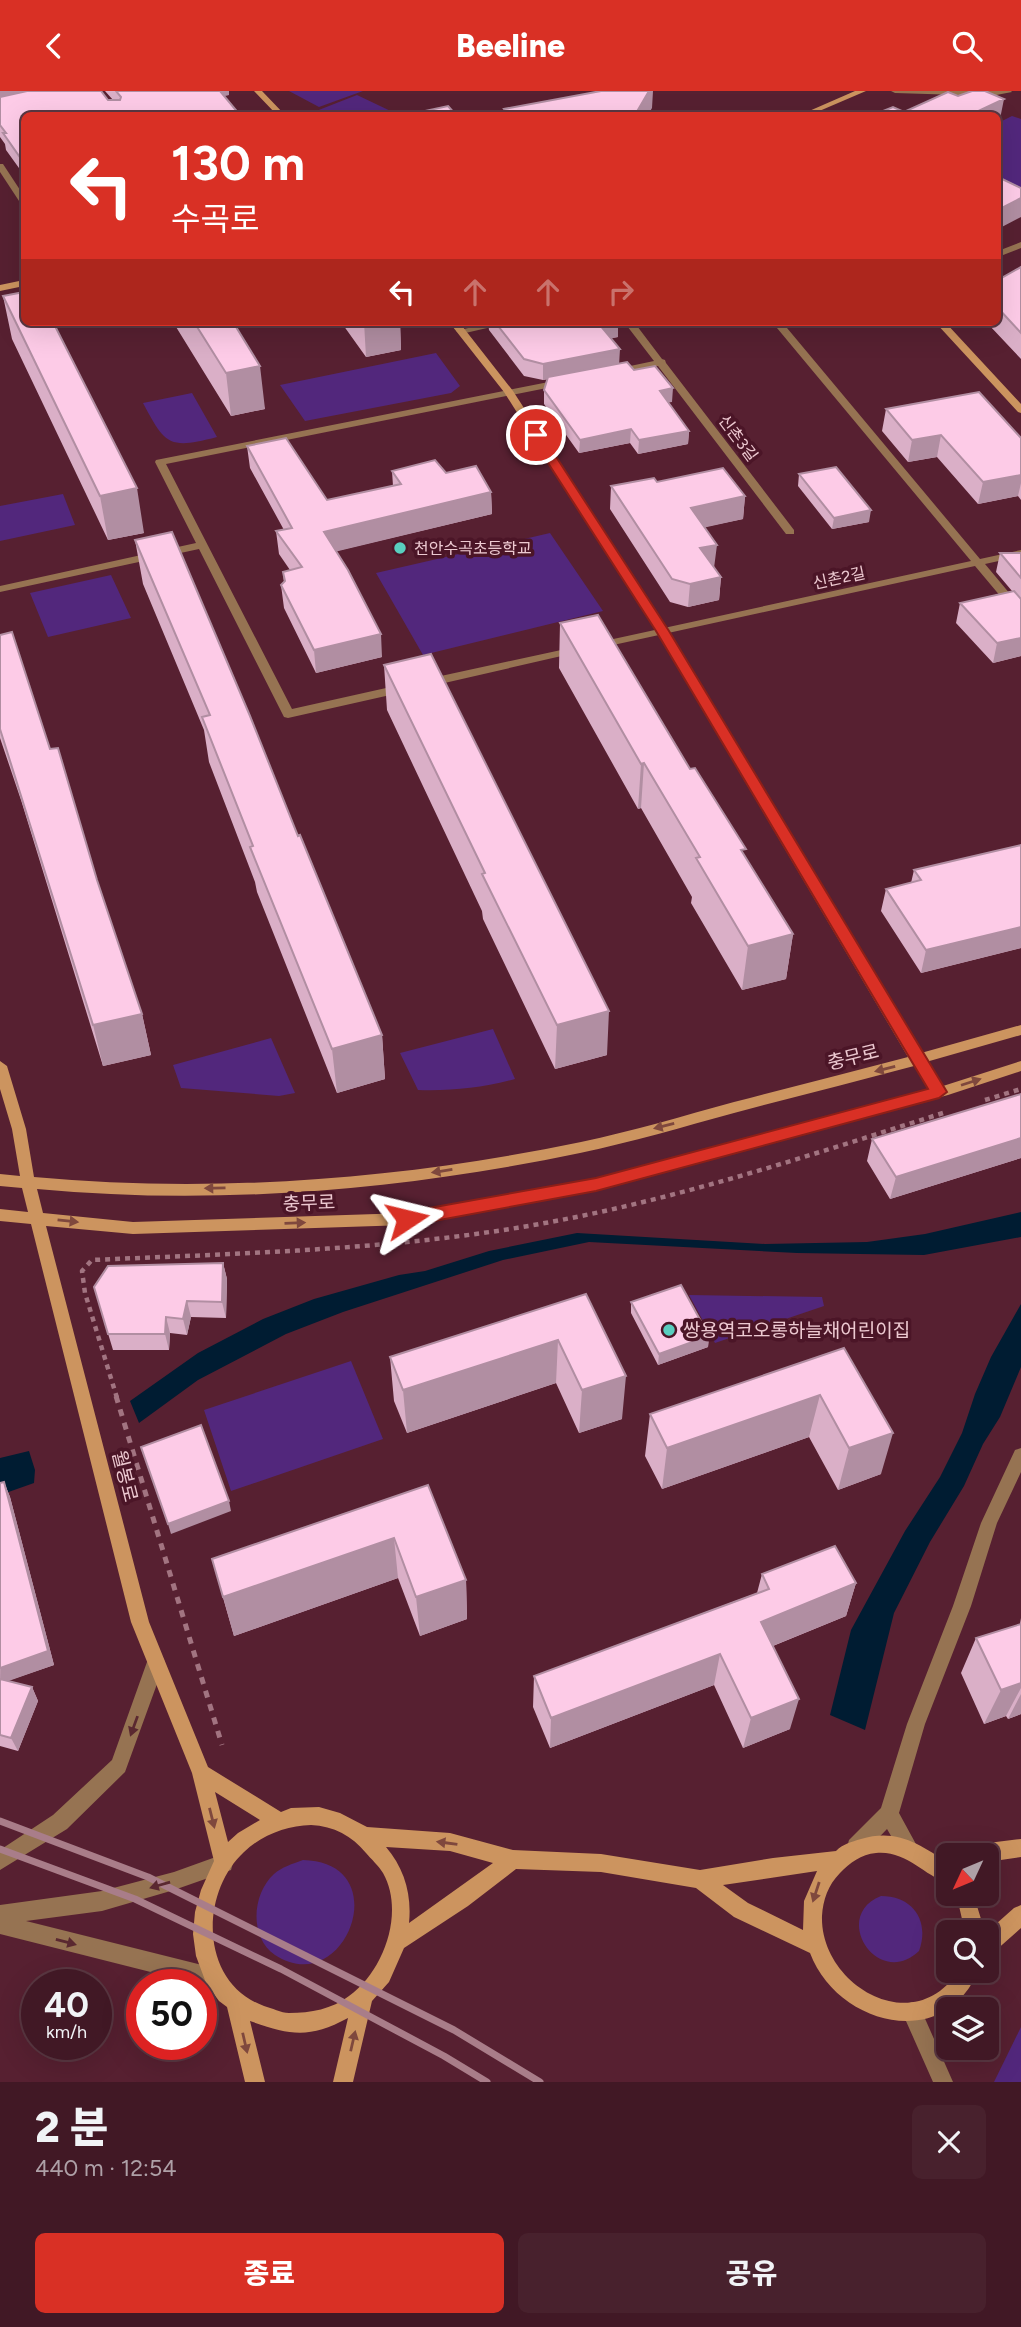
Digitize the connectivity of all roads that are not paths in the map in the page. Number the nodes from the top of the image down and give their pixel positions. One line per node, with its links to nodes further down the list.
1 (258, 91): 5 (street)
2 (862, 91): 6 (street)
3 (895, 91): 4 (street)
4 (1008, 92)
5 (278, 112)
6 (814, 112)
7 (0, 166): 8 (street)
8 (21, 198)
9 (1021, 244): 10 (street)
10 (1001, 253)
11 (21, 284): 12 (street)
12 (0, 288)
13 (632, 326): 17 (street, 신촌3길)
14 (780, 326): 25 (street)
15 (944, 326): 21 (street)
16 (458, 327): 20 (street)
17 (662, 362): 18 (street); 22 (street, 신촌3길)
18 (608, 373)
19 (582, 379): 20 (street)
20 (508, 391): 23 (street); 28 (street)
21 (1021, 410)
22 (790, 532)
23 (203, 545): 26 (street); 28 (street, 신촌2길)
24 (1021, 553): 25 (street, 신촌2길)
25 (978, 563): 27 (street); 28 (street, 신촌2길)
26 (0, 589)
27 (1021, 614)
28 (662, 631): 30 (street)
29 (1021, 1030): 30 (street, 충무로)
30 (918, 1061): 33 (street); 35 (street, 충무로, one-way to 35)
31 (0, 1066): 35 (street)
32 (1021, 1066): 33 (street, 충무로, one-way to 32)
33 (939, 1092): 37 (street, 충무로, one-way to 33)
34 (0, 1180): 35 (street, 충무로)
35 (28, 1184): 37 (street, 월봉로)
36 (0, 1215): 37 (street, 충무로)
37 (38, 1218): 39 (street, 월봉로)
38 (1021, 1455): 41 (street)
39 (156, 1662): 40 (street, 월봉로); 51 (street, one-way to 51)
40 (201, 1773): 42 (street); 52 (street, 월봉로, one-way to 52)
41 (889, 1814): 44 (street); 45 (street)
42 (280, 1822): 43 (street); 52 (street)
43 (364, 1836): 49 (street, one-way to 43); 58 (street)
44 (908, 1846): 45 (street); 48 (street)
45 (856, 1847): 50 (street)
46 (1021, 1848): 47 (street)
47 (999, 1851)
48 (936, 1856)
49 (513, 1859): 53 (street); 58 (street)
50 (835, 1860): 53 (street); 59 (street, one-way to 59)
51 (0, 1861)
52 (224, 1863): 54 (street, one-way to 54); 61 (street)
53 (700, 1879): 59 (street)
54 (0, 1915)
55 (1021, 1915): 57 (street)
56 (0, 1924): 60 (street, one-way to 60)
57 (999, 1934)
58 (399, 1941): 64 (street)
59 (818, 1947): 66 (street)
60 (178, 1969)
61 (211, 1969)
62 (217, 1982): 65 (street)
63 (962, 1983): 66 (street)
64 (362, 2000): 65 (street); 68 (street, one-way to 64)
65 (236, 2004): 67 (street, one-way to 67)
66 (912, 2012): 69 (street)
67 (255, 2082)
68 (343, 2082)
69 (943, 2082)

